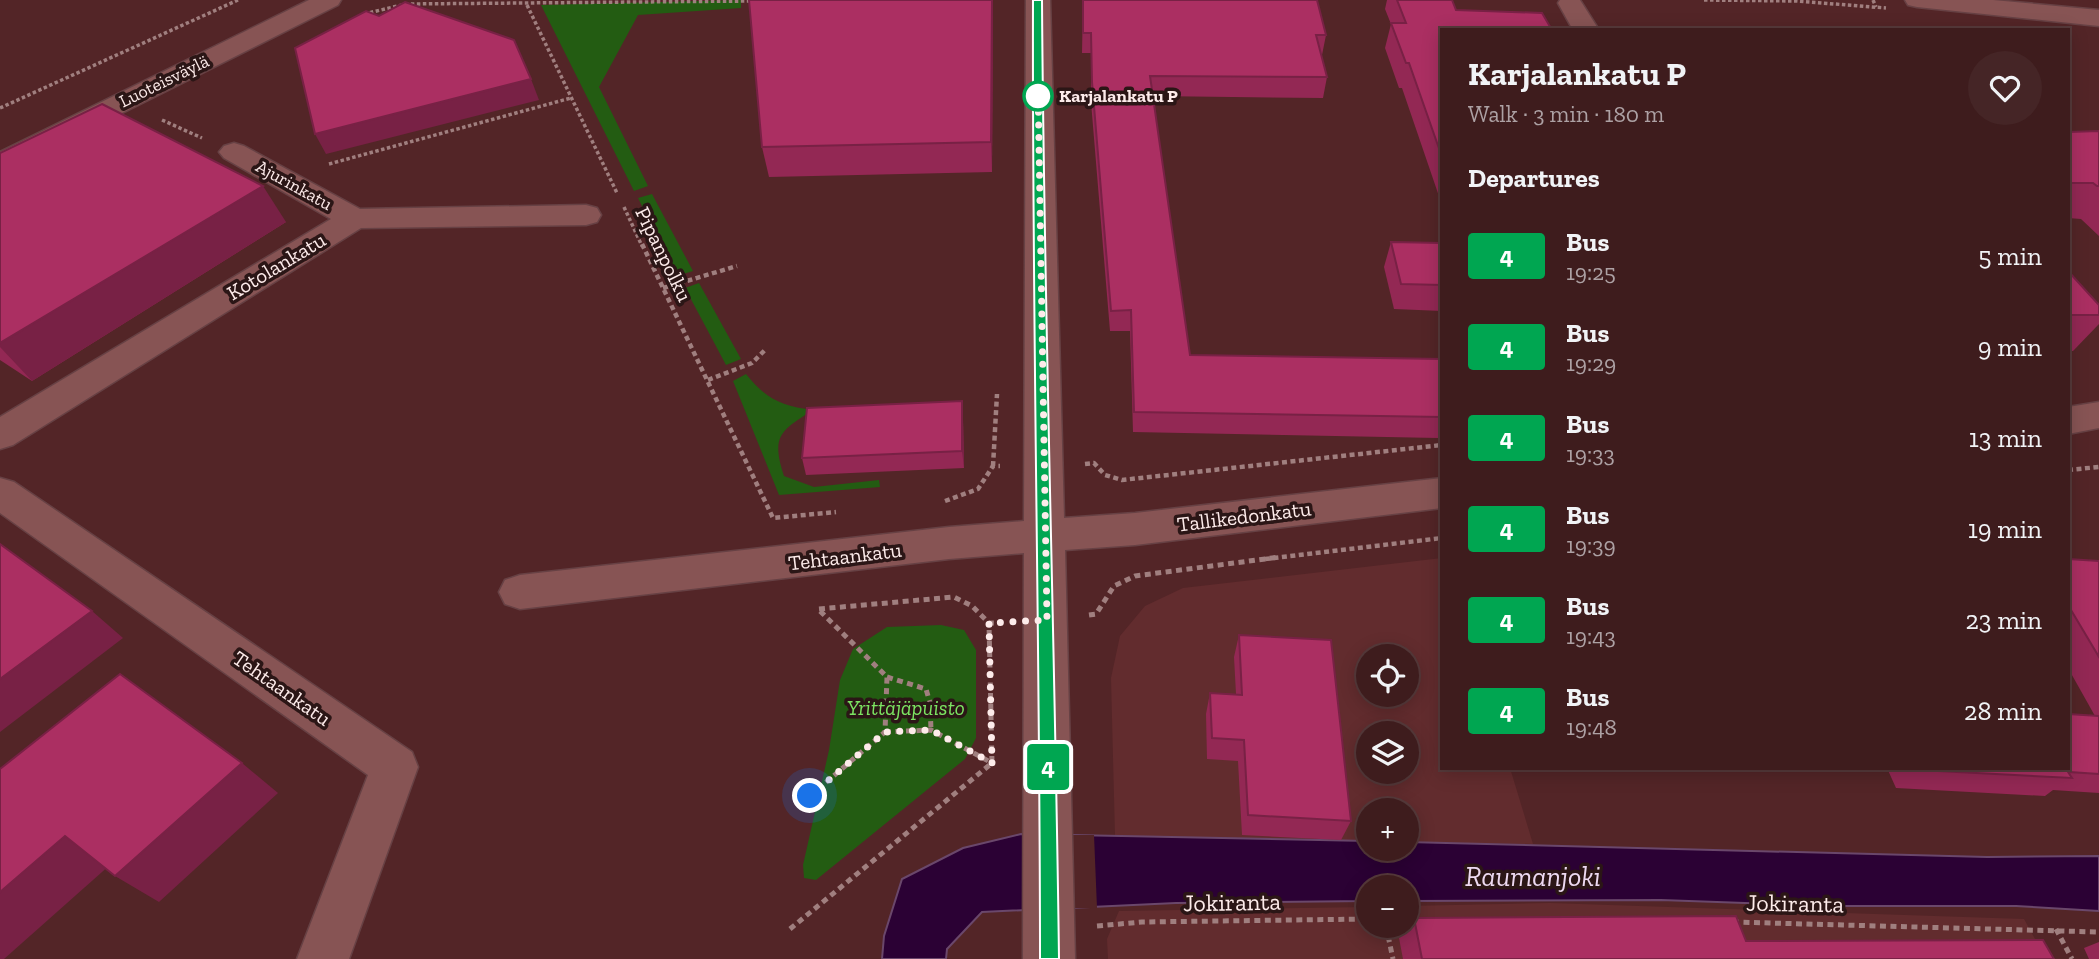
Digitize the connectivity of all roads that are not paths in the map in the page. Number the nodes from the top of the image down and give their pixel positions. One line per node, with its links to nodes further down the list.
1 (278, 0): 8 (street, Luoteisväylä)
2 (328, 0): 10 (street, Luoteisväylä)
3 (1038, 0): 16 (street)
4 (1917, 0): 6 (street)
5 (1570, 3): 7 (street)
6 (2099, 18)
7 (1585, 28)
8 (97, 87)
9 (234, 152): 12 (street, Ajurinkatu)
10 (0, 163)
11 (586, 215): 12 (street)
12 (354, 219): 13 (street, Kotolankatu)
13 (0, 435)
14 (0, 493): 18 (street, Tehtaankatu)
15 (1440, 494): 16 (street, Tallikedonkatu)
16 (1045, 534): 17 (street, Tehtaankatu); 19 (street)
17 (520, 592)
18 (323, 959)
19 (1049, 959)

